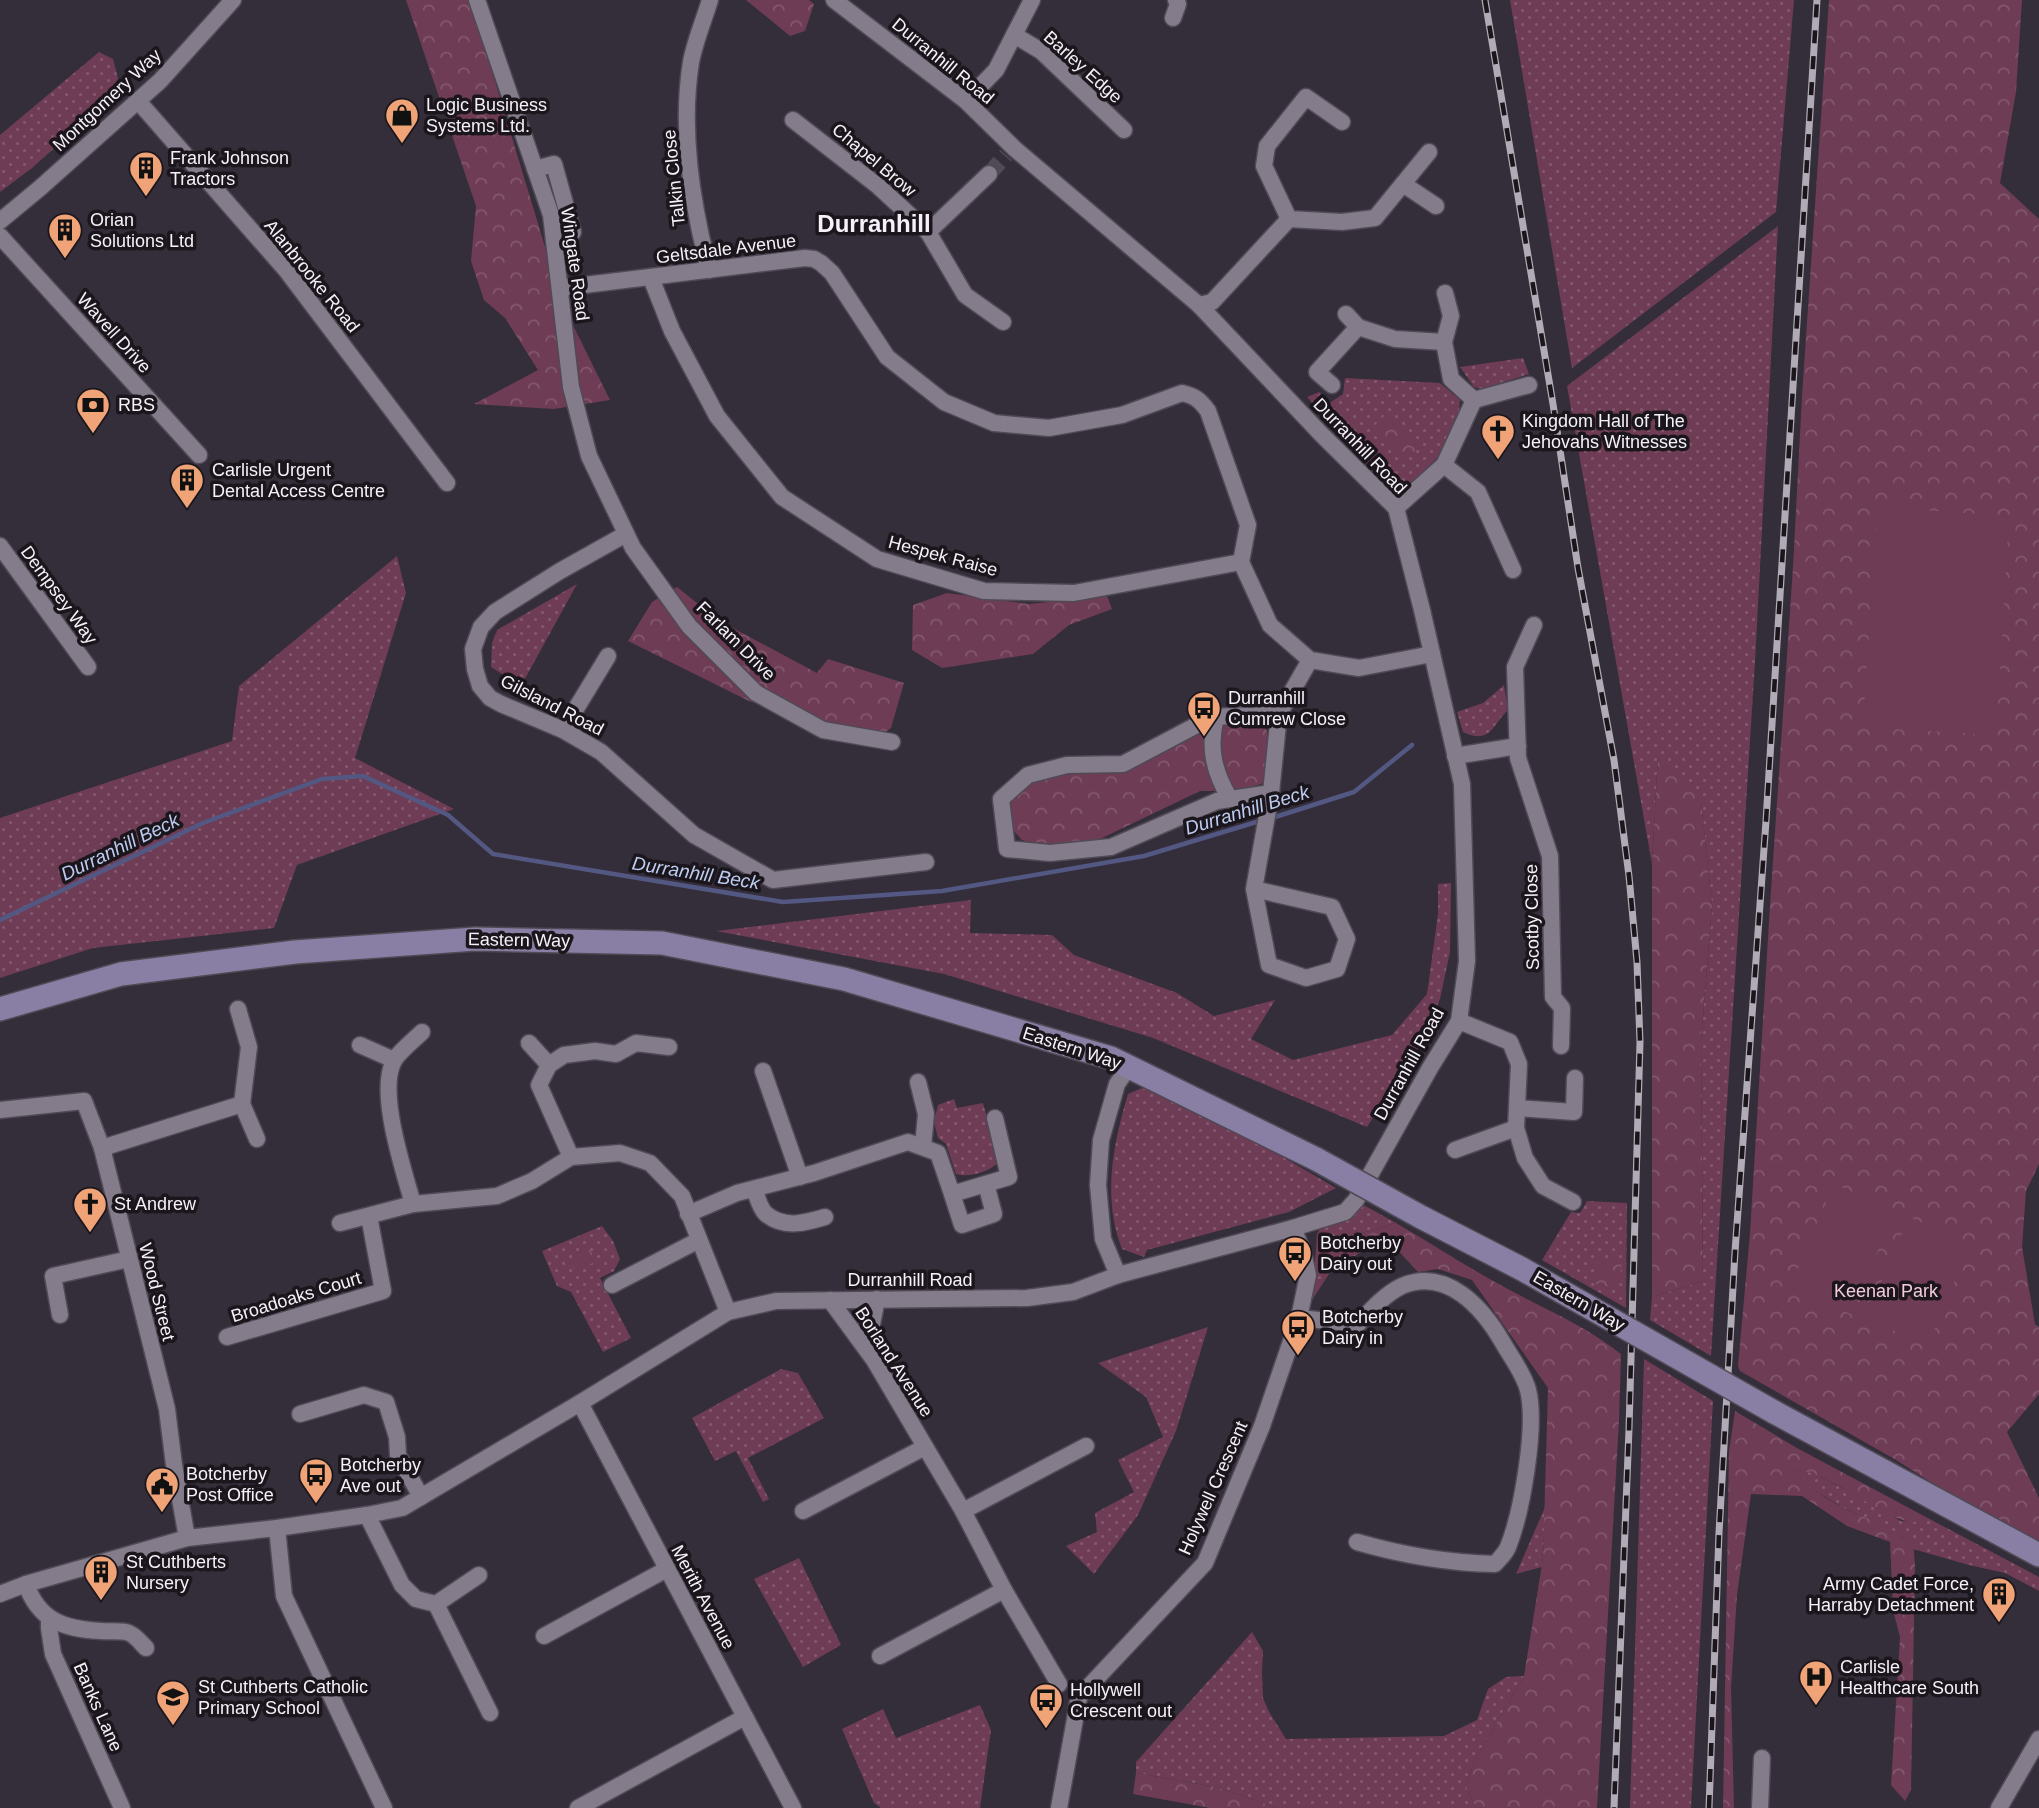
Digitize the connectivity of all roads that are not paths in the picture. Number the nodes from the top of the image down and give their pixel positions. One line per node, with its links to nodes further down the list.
1 (233, 0): 9 (street, Montgomery Way)
2 (477, 0): 24 (street, Wingate Road)
3 (710, 0): 22 (street, Talkin Close)
4 (834, 0): 10 (street, Durranhill Road)
5 (1032, 0): 8 (street, Barley Edge)
6 (1176, 0): 7 (street)
7 (1172, 18)
8 (1014, 35): 10 (street, Barley Edge); 13 (street, Barley Edge)
9 (138, 101): 19 (street, Montgomery Way); 36 (street, Alanbrooke Road)
10 (966, 102): 26 (street, Durranhill Road)
11 (793, 120): 20 (street, Chapel Brow)
12 (1342, 122): 18 (street)
13 (1124, 131)
14 (1429, 152): 16 (street)
15 (989, 174): 20 (street)
16 (1403, 184): 17 (street); 18 (street)
17 (1436, 206)
18 (1289, 219): 26 (street)
19 (0, 220)
20 (928, 232): 28 (street, Chapel Brow)
21 (0, 236): 34 (street, Wavell Drive)
22 (709, 270): 23 (street, Geltsdale Avenue); 40 (street, Geltsdale Avenue)
23 (650, 278): 24 (street, Geltsdale Avenue); 40 (street, Hespek Raise)
24 (560, 288): 38 (street, Wingate Road)
25 (1445, 293): 30 (street)
26 (1199, 305): 37 (street, Durranhill Road)
27 (1346, 314): 29 (street)
28 (1003, 322)
29 (1358, 327): 30 (street); 31 (street)
30 (1444, 342): 33 (street)
31 (1332, 385)
32 (1529, 385): 33 (street)
33 (1474, 400): 35 (street)
34 (199, 455)
35 (1444, 465): 37 (street); 41 (street)
36 (447, 483)
37 (1396, 508): 43 (street, Durranhill Road)
38 (626, 534): 49 (street, Gilsland Road); 50 (street, Farlam Drive)
39 (0, 546): 46 (street, Dempsey Way)
40 (1241, 562): 45 (street)
41 (1513, 570)
42 (1534, 625): 51 (street, Scotby Close)
43 (1432, 654): 45 (street); 52 (street, Durranhill Road)
44 (608, 656): 49 (street)
45 (1310, 660): 47 (street)
46 (88, 667)
47 (1279, 714): 48 (street); 53 (street)
48 (1216, 717): 54 (street); 54 (street)
49 (563, 730): 55 (street, Gilsland Road)
50 (892, 742)
51 (1518, 746): 52 (street); 63 (street, Scotby Close)
52 (1455, 756): 59 (street, Durranhill Road)
53 (1271, 793): 54 (street); 56 (street)
54 (1230, 799)
55 (926, 862)
56 (1254, 889): 56 (street)
57 (0, 1009): 67 (street, Eastern Way)
58 (237, 1009): 71 (street)
59 (1459, 1021): 72 (street); 91 (street, Durranhill Road)
60 (422, 1031): 65 (street)
61 (529, 1042): 66 (street)
62 (360, 1045): 65 (street)
63 (1561, 1046)
64 (669, 1047): 66 (street)
65 (394, 1060): 86 (street)
66 (549, 1065): 80 (street)
67 (1129, 1067): 94 (street); 114 (street, Eastern Way, bridge)
68 (763, 1071): 81 (street)
69 (1575, 1078): 72 (street)
70 (918, 1082): 77 (street)
71 (242, 1104): 76 (street); 78 (street)
72 (1517, 1108): 75 (street)
73 (0, 1110): 78 (street, Wood Street)
74 (995, 1118): 82 (street)
75 (1516, 1128): 79 (street); 85 (street)
76 (257, 1139)
77 (923, 1147): 81 (street); 84 (street)
78 (102, 1148): 93 (street, Wood Street)
79 (1455, 1150)
80 (571, 1157): 86 (street); 87 (street)
81 (800, 1177): 83 (street)
82 (986, 1184): 84 (street); 84 (street)
83 (754, 1189): 87 (street); 89 (street)
84 (952, 1194)
85 (1573, 1202)
86 (413, 1204): 88 (street)
87 (688, 1214): 92 (street)
88 (369, 1216): 90 (street); 101 (street, Broadoaks Court)
89 (825, 1217)
90 (340, 1223)
91 (1293, 1228): 94 (street, Durranhill Road); 100 (street, Holywell Crescent)
92 (699, 1240): 95 (street); 98 (street)
93 (129, 1259): 99 (street); 112 (street, Wood Street)
94 (1118, 1275): 96 (street, Durranhill Road)
95 (612, 1285)
96 (877, 1299): 97 (street, Durranhill Road); 102 (street)
97 (830, 1300): 98 (street, Durranhill Road); 102 (street, Borland Avenue)
98 (728, 1312): 103 (street, Durranhill Road)
99 (60, 1315)
100 (1299, 1318): 113 (street); 134 (street, Holywell Crescent)
101 (227, 1337)
102 (867, 1350): 106 (street, Borland Avenue)
103 (580, 1403): 107 (street, Durranhill Road); 115 (street, Merith Avenue)
104 (300, 1414): 107 (street)
105 (1086, 1446): 109 (street)
106 (925, 1447): 108 (street, Borland Avenue); 109 (street, Borland Avenue)
107 (421, 1497): 110 (street, Durranhill Road)
108 (803, 1511)
109 (962, 1511): 118 (street, Borland Avenue)
110 (367, 1515): 111 (street, Durranhill Road); 120 (street)
111 (276, 1528): 112 (street, Durranhill Road); 131 (street)
112 (187, 1538): 117 (street, Durranhill Road)
113 (1356, 1542)
114 (2039, 1555)
115 (667, 1569): 122 (street); 127 (street, Merith Avenue)
116 (479, 1574): 120 (street)
117 (26, 1584): 119 (street, Durranhill Road); 121 (street, Banks Lane)
118 (1004, 1590): 124 (street); 125 (street, Borland Avenue)
119 (0, 1594)
120 (436, 1604): 126 (street)
121 (49, 1618): 123 (street); 130 (street, Banks Lane)
122 (544, 1636)
123 (146, 1647)
124 (880, 1656)
125 (1059, 1684)
126 (490, 1713)
127 (745, 1717): 132 (street); 133 (street, Merith Avenue)
128 (2039, 1739): 136 (street)
129 (1762, 1758): 135 (street)
130 (122, 1808)
131 (384, 1808)
132 (578, 1808)
133 (793, 1808)
134 (1059, 1808)
135 (1760, 1808)
136 (1999, 1808)

